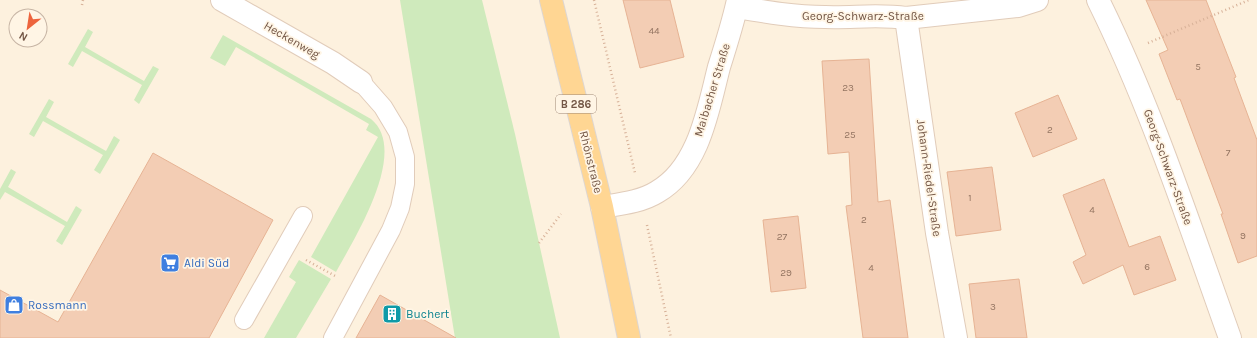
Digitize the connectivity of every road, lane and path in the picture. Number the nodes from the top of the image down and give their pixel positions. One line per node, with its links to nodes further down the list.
1 (83, 0): 9 (path)
2 (222, 0): 12 (street, Heckenweg)
3 (551, 0): 14 (main road, Rhönstraße / B 286)
4 (594, 0): 13 (path)
5 (1037, 0): 10 (street, Georg-Schwarz-Straße)
6 (1098, 0): 25 (street, Georg-Schwarz-Straße)
7 (1249, 0): 11 (path)
8 (737, 3): 10 (street, Georg-Schwarz-Straße); 13 (street, Maibacher Straße)
9 (82, 5)
10 (906, 18): 24 (street, Johann-Riedel-Straße)
11 (1147, 43)
12 (361, 82): 21 (lane)
13 (641, 199): 14 (street, Maibacher Straße); 23 (path)
14 (602, 208): 22 (main road, B 286)
15 (561, 214): 17 (path)
16 (303, 216): 20 (lane)
17 (539, 243)
18 (299, 256): 19 (path)
19 (332, 274)
20 (244, 320)
21 (333, 338)
22 (629, 338)
23 (671, 338)
24 (956, 338)
25 (1230, 338)

